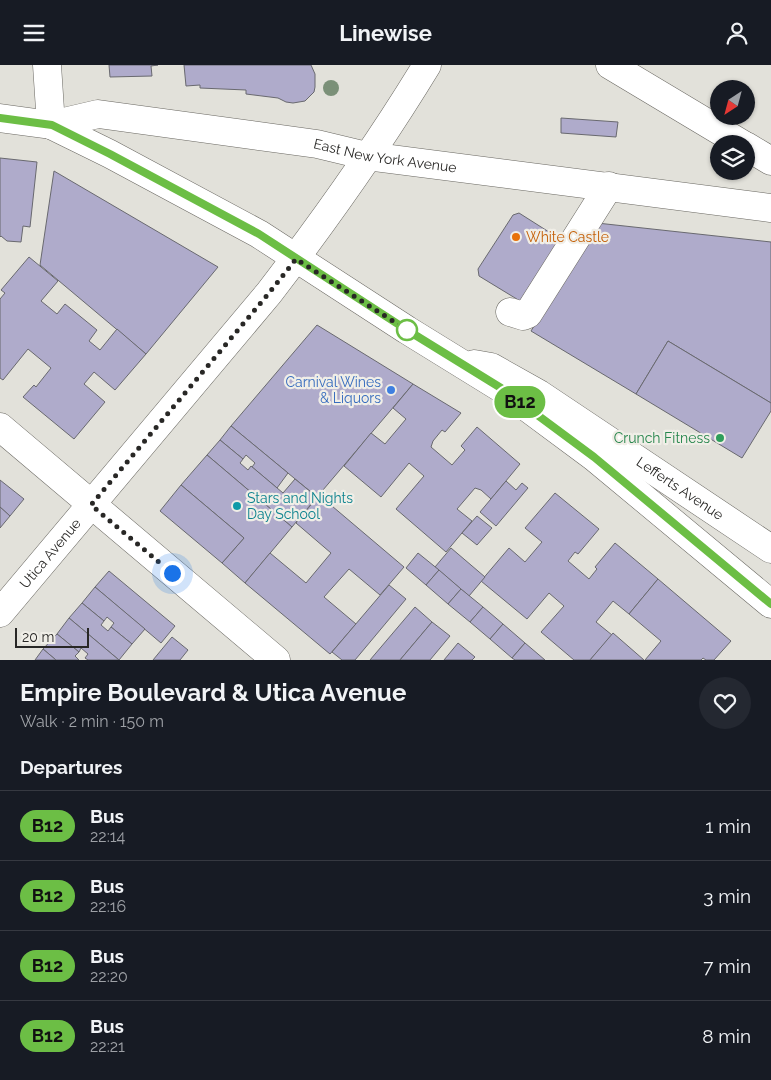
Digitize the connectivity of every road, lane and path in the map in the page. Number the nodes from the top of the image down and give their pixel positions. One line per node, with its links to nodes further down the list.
1 (47, 65): 5 (main road)
2 (427, 65): 8 (main road, Utica Avenue)
3 (610, 65): 6 (main road)
4 (0, 118): 5 (main road, East New York Avenue)
5 (52, 125): 8 (main road, East New York Avenue); 12 (main road)
6 (727, 135)
7 (755, 151): 9 (main road)
8 (367, 156): 10 (main road, East New York Avenue); 12 (main road, Utica Avenue)
9 (771, 161)
10 (609, 186): 11 (main road, East New York Avenue); 13 (main road)
11 (771, 208)
12 (296, 259): 14 (main road); 16 (main road, Utica Avenue)
13 (510, 312)
14 (459, 361): 17 (main road, Lefferts Avenue); 18 (main road)
15 (0, 427): 16 (main road)
16 (91, 505): 19 (main road, Utica Avenue); 20 (main road)
17 (771, 549)
18 (771, 604)
19 (0, 613)
20 (276, 660)

